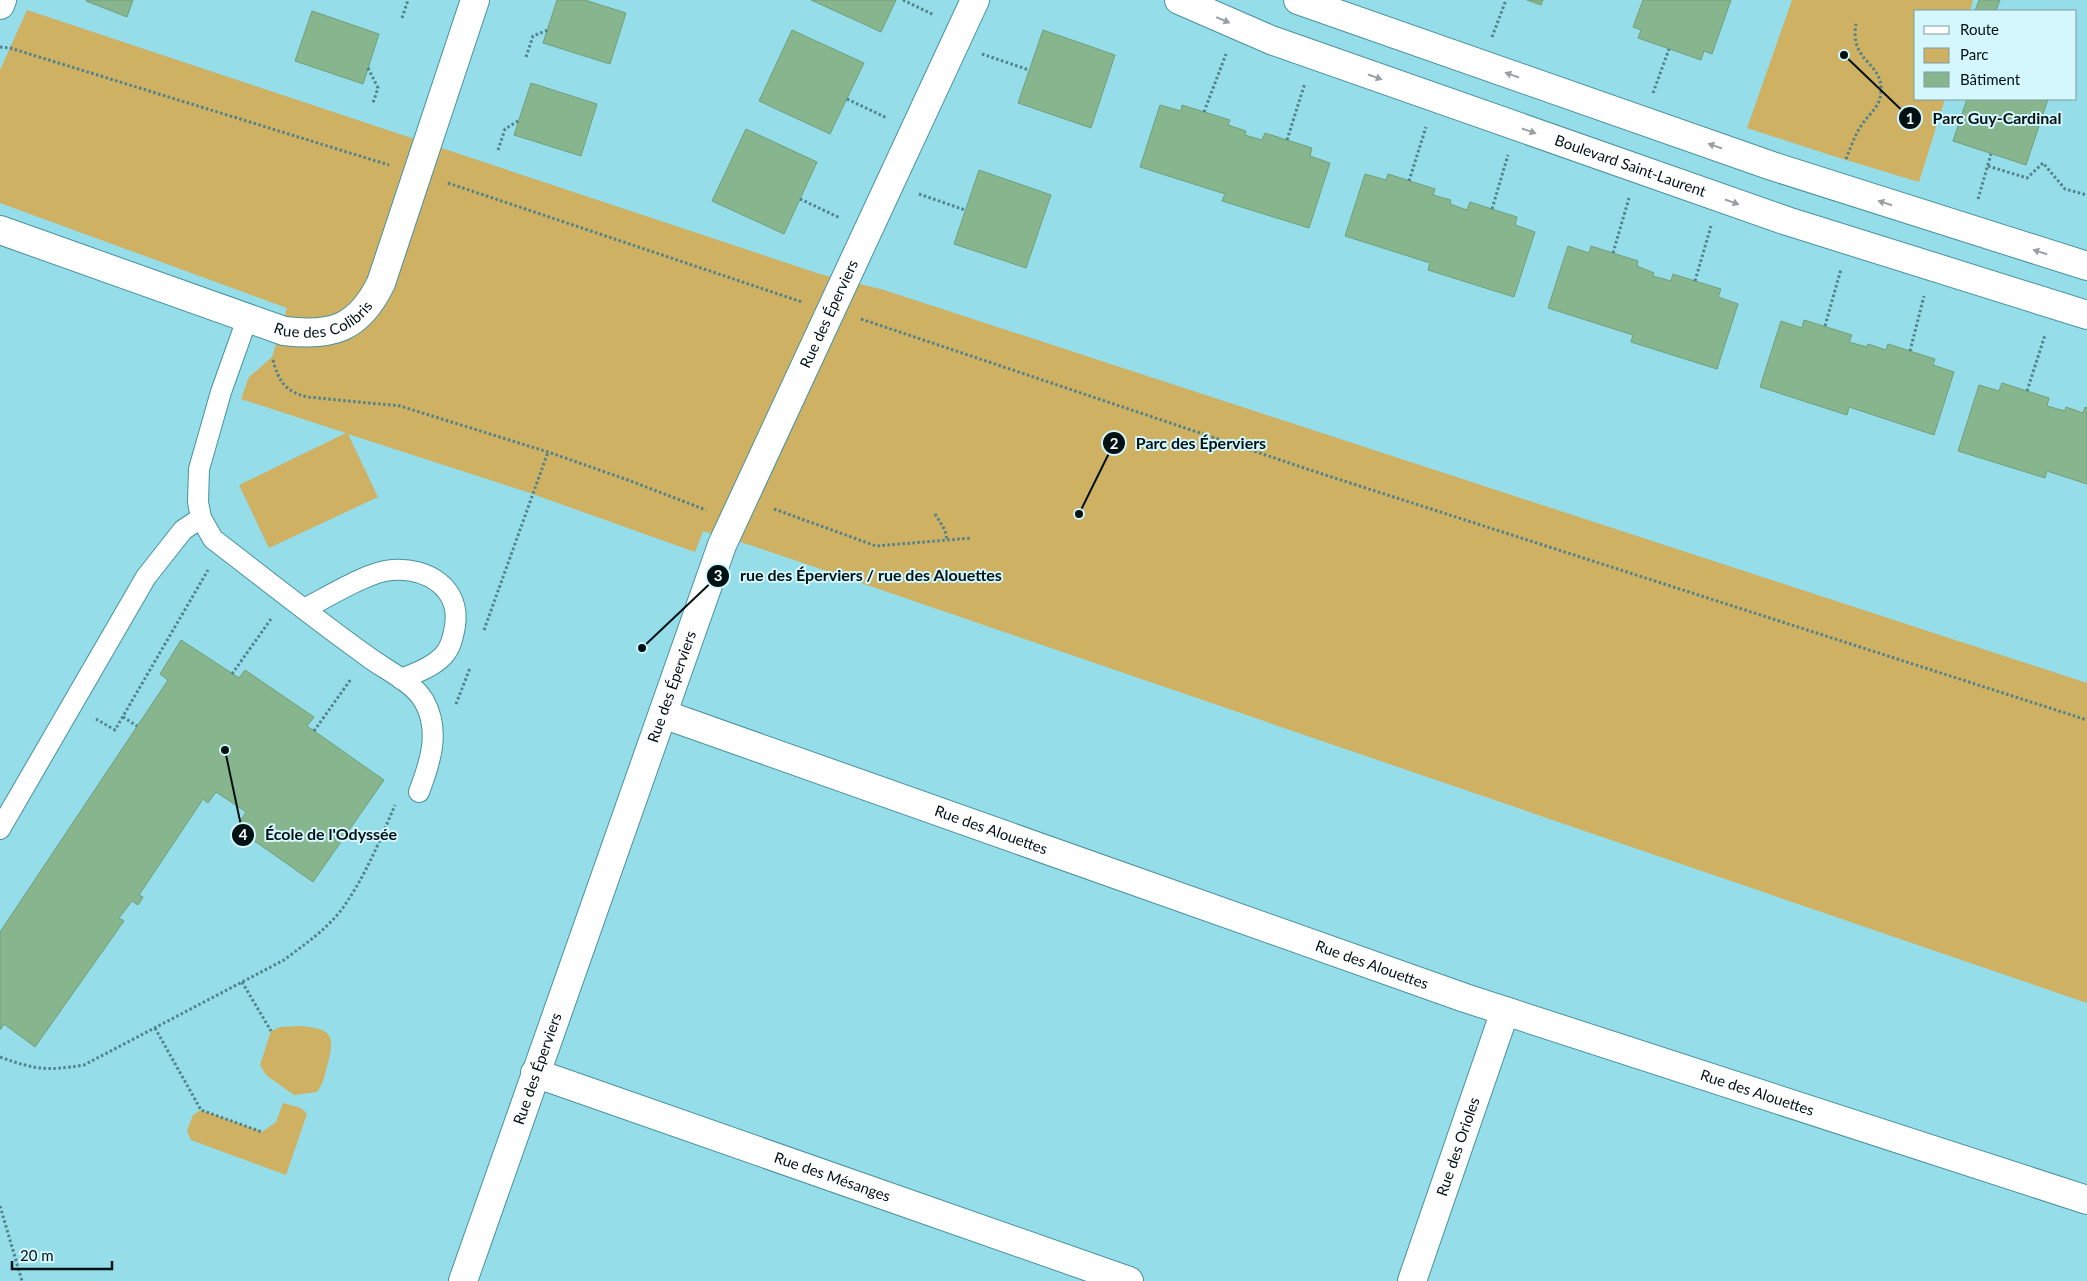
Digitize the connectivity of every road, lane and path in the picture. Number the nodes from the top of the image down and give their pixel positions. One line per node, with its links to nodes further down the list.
1 (2, 0): 8 (street)
2 (408, 0): 9 (path)
3 (475, 0): 55 (street, Rue des Colibris)
4 (975, 0): 27 (street, Rue des Éperviers)
5 (1179, 0): 53 (street, Boulevard Saint-Laurent, one-way to 53)
6 (1298, 0): 49 (street, one-way to 6)
7 (1506, 0): 12 (path)
8 (0, 5)
9 (402, 18)
10 (1856, 24): 32 (path)
11 (548, 30): 17 (path)
12 (1490, 42)
13 (0, 47): 33 (path)
14 (1668, 49): 21 (path)
15 (1228, 50): 24 (path)
16 (978, 52): 19 (path)
17 (526, 57)
18 (368, 68): 23 (path)
19 (1029, 70)
20 (1307, 79): 28 (path)
21 (1651, 98)
22 (847, 99): 27 (path)
23 (373, 102)
24 (1204, 112)
25 (518, 121): 29 (path)
26 (1427, 122): 35 (path)
27 (914, 131): 46 (street, Rue des Éperviers)
28 (1287, 140)
29 (498, 150)
30 (1509, 152): 42 (path)
31 (1991, 154): 34 (path)
32 (1844, 164)
33 (391, 165)
34 (1988, 166): 39 (path); 41 (path)
35 (1410, 181)
36 (447, 182): 52 (path)
37 (914, 192): 43 (path)
38 (1630, 195): 47 (path)
39 (2087, 195)
40 (800, 199): 46 (path)
41 (1976, 205)
42 (1492, 209)
43 (965, 210)
44 (1712, 223): 50 (path)
45 (0, 230): 55 (street, Rue des Colibris)
46 (868, 231): 77 (street, Rue des Éperviers)
47 (1613, 253)
48 (1842, 266): 56 (path)
49 (2087, 266)
50 (1695, 281)
51 (1925, 293): 58 (path)
52 (808, 304)
53 (2087, 316)
54 (854, 317): 79 (path)
55 (247, 319): 65 (lane)
56 (1825, 326)
57 (2047, 330): 60 (path)
58 (1910, 351)
59 (272, 357): 61 (path)
60 (2027, 391)
61 (548, 452): 63 (path); 71 (path)
62 (766, 506): 67 (path)
63 (704, 509)
64 (935, 514): 67 (path)
65 (201, 518): 69 (lane); 85 (lane)
66 (972, 538): 67 (path)
67 (946, 540)
68 (207, 569): 78 (path)
69 (304, 609): 75 (lane); 75 (lane)
70 (273, 615): 74 (path)
71 (482, 635)
72 (472, 663): 76 (path)
73 (355, 673): 82 (path)
74 (232, 674)
75 (401, 679): 83 (lane)
76 (455, 706)
77 (663, 714): 87 (street, Rue des Alouettes); 91 (street, Rue des Éperviers)
78 (123, 717): 80 (path); 81 (path)
79 (2087, 720)
80 (137, 726)
81 (115, 730)
82 (314, 731)
83 (419, 792)
84 (396, 803): 86 (path)
85 (0, 829)
86 (242, 982): 88 (path); 89 (path)
87 (1505, 1011): 93 (street, Rue des Alouettes); 98 (street, Rue des Orioles)
88 (155, 1028): 90 (path); 92 (path)
89 (271, 1031)
90 (0, 1057)
91 (535, 1073): 96 (street, Rue des Éperviers); 97 (street, Rue des Mésanges)
92 (262, 1132)
93 (2087, 1200)
94 (0, 1206): 95 (path)
95 (22, 1281)
96 (462, 1281)
97 (1129, 1281)
98 (1412, 1281)

